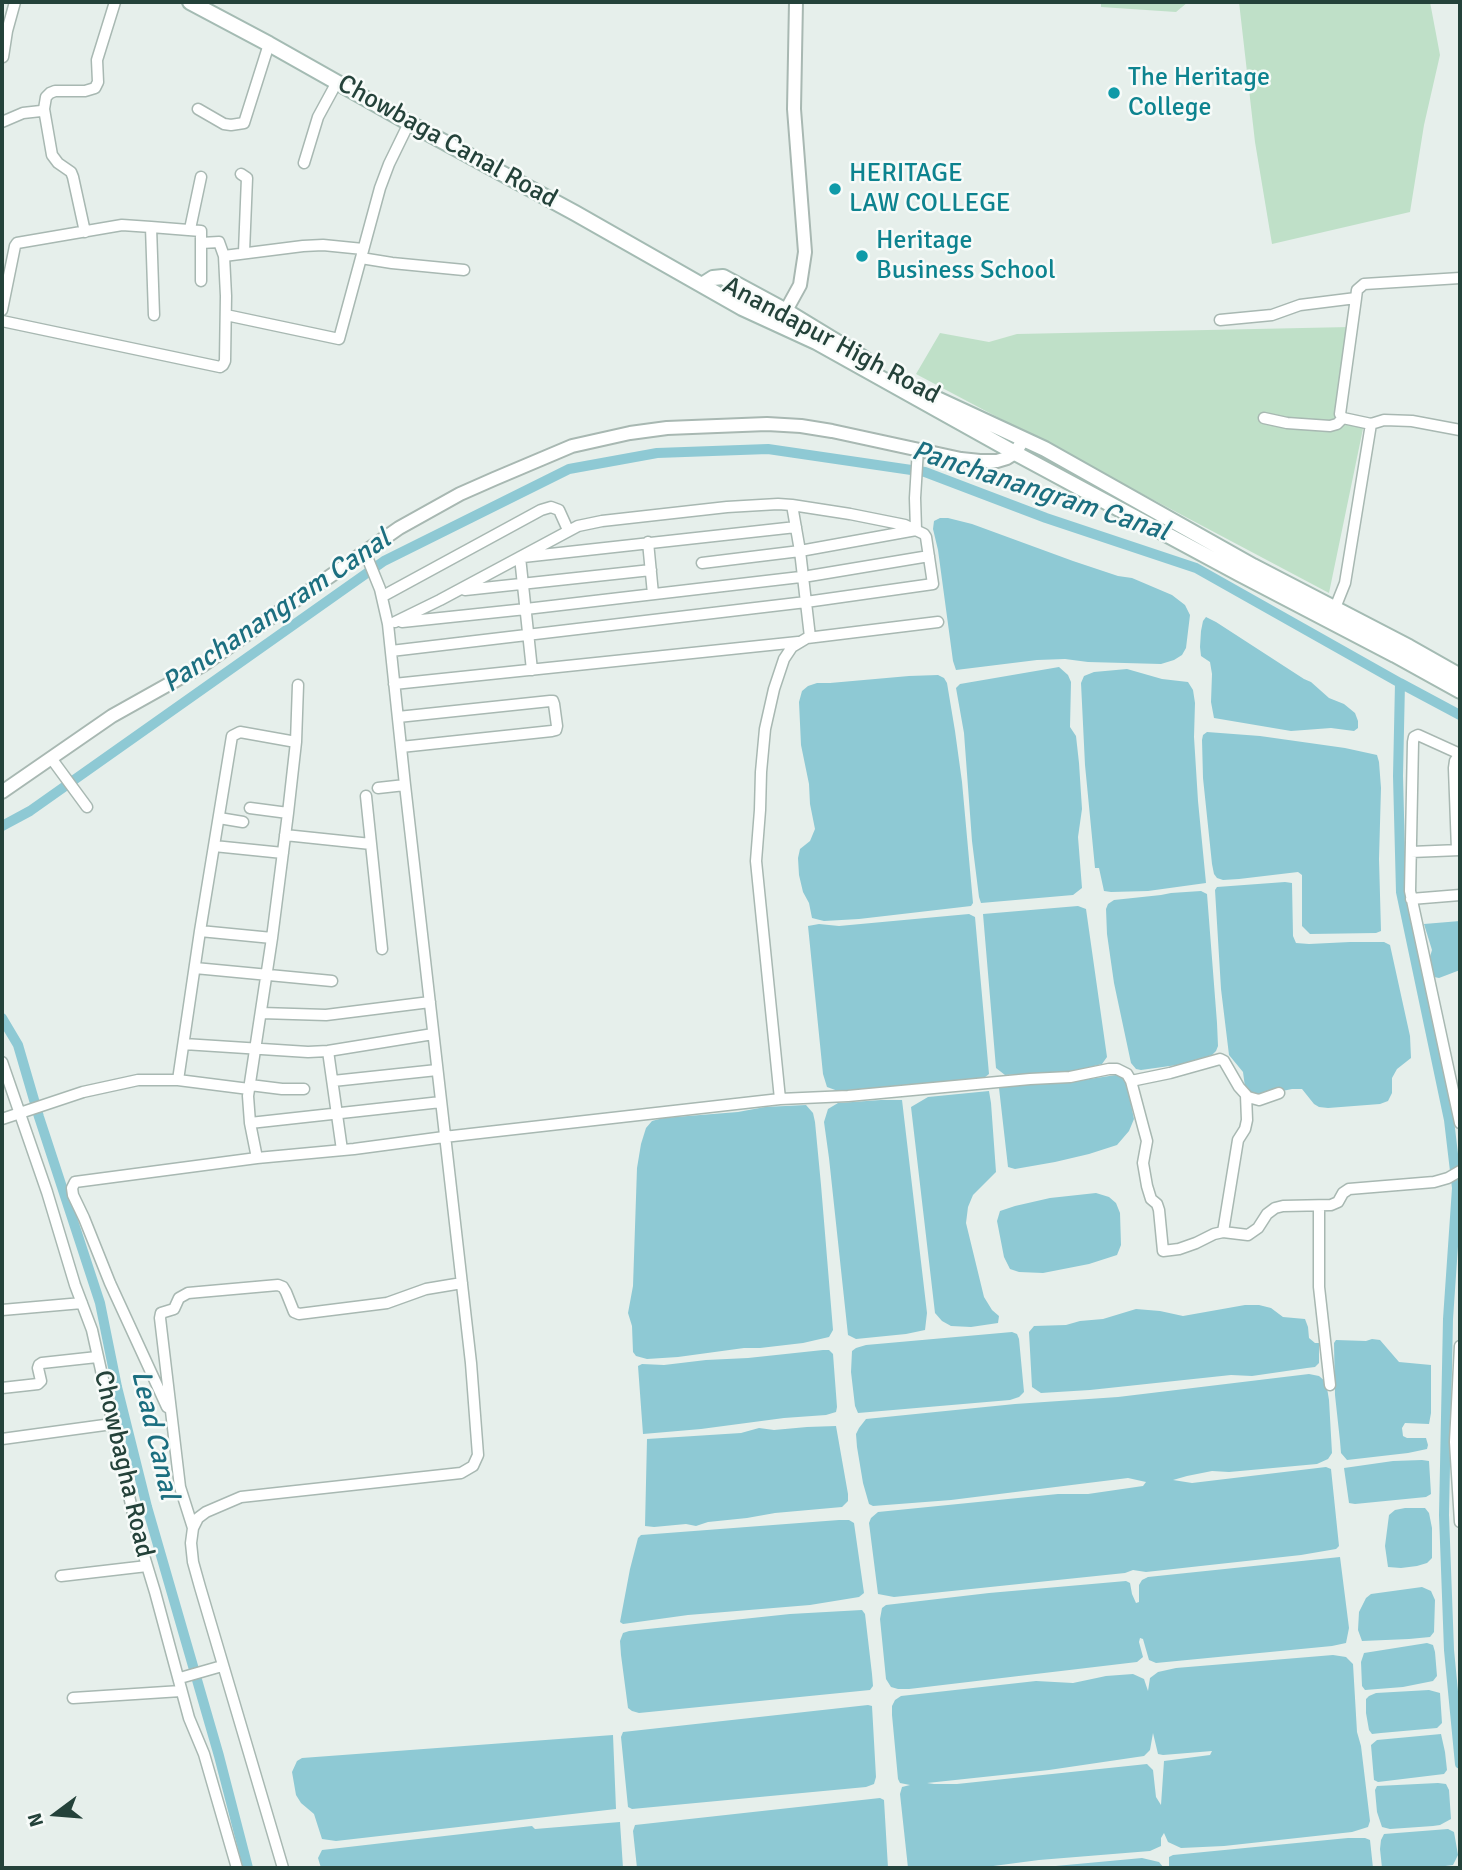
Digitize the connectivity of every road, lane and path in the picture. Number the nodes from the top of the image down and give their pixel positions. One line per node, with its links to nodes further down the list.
1 (15, 2): 6 (street)
2 (115, 2): 8 (street)
3 (190, 2): 5 (main road, Chowbaga Canal Road)
4 (796, 2): 28 (street)
5 (269, 44): 7 (main road, Chowbaga Canal Road); 9 (street)
6 (3, 57)
7 (337, 82): 11 (main road, Chowbaga Canal Road); 12 (street)
8 (44, 109): 10 (street); 17 (street)
9 (198, 109)
10 (2, 122)
11 (409, 123): 20 (street); 25 (main road, Chowbaga Canal Road)
12 (304, 163)
13 (241, 174): 19 (street)
14 (201, 177): 16 (street)
15 (151, 227): 16 (street); 17 (street); 29 (street)
16 (190, 229): 18 (street)
17 (85, 232): 27 (street)
18 (201, 243): 21 (street); 24 (street)
19 (244, 253): 20 (street); 21 (street)
20 (362, 254): 22 (street); 30 (street)
21 (224, 256): 30 (street)
22 (464, 270)
23 (1460, 278): 26 (street)
24 (201, 281)
25 (702, 285): 28 (main road, Anandapur High Road); 33 (main road, Anandapur High Road)
26 (1356, 298): 31 (street); 35 (street)
27 (2, 310)
28 (786, 311): 33 (street); 38 (main road, Anandapur High Road)
29 (154, 315)
30 (226, 315): 32 (street)
31 (1220, 320)
32 (2, 321)
33 (778, 325): 38 (main road, Anandapur High Road)
34 (1264, 418): 35 (street)
35 (1343, 418): 36 (street)
36 (1371, 424): 37 (street); 57 (street)
37 (1460, 430)
38 (1019, 446): 39 (street); 57 (main road, Anandapur High Road); 69 (main road, Anandapur High Road)
39 (918, 449): 43 (street); 47 (street)
40 (792, 505): 41 (street); 42 (street); 43 (street)
41 (796, 527): 44 (street); 45 (street)
42 (568, 530): 48 (street); 54 (street)
43 (916, 530): 45 (street); 46 (street)
44 (648, 542): 48 (street); 50 (street)
45 (800, 551): 49 (street); 51 (street)
46 (929, 556): 51 (street); 56 (street)
47 (367, 557): 54 (street); 73 (street)
48 (518, 558): 52 (street); 53 (street)
49 (702, 563)
50 (650, 570): 52 (street); 55 (street)
51 (803, 577): 55 (street); 56 (street)
52 (523, 583): 53 (street); 58 (street)
53 (458, 590): 60 (street)
54 (382, 592): 60 (street)
55 (653, 594): 58 (street)
56 (806, 602): 61 (street); 62 (street)
57 (1335, 608): 66 (main road, Anandapur High Road)
58 (526, 609): 60 (street); 61 (street)
59 (938, 622): 62 (street)
60 (391, 623): 64 (street)
61 (528, 635): 64 (street); 65 (street)
62 (810, 637): 63 (street)
63 (799, 642): 65 (street); 112 (street)
64 (391, 651): 67 (street)
65 (532, 670): 67 (street)
66 (1460, 676)
67 (394, 684): 70 (street)
68 (298, 685): 71 (street)
69 (1460, 691)
70 (398, 717): 72 (street); 72 (street)
71 (296, 742): 80 (street); 81 (street)
72 (401, 747): 74 (street)
73 (55, 764): 76 (street); 78 (street)
74 (405, 785): 75 (street); 97 (street)
75 (378, 788)
76 (2, 792)
77 (366, 796): 84 (street)
78 (87, 807)
79 (250, 808): 80 (street)
80 (288, 813): 83 (street)
81 (219, 818): 82 (street); 85 (street)
82 (243, 822)
83 (285, 835): 84 (street); 88 (street)
84 (371, 844): 93 (street)
85 (214, 846): 88 (street); 91 (street)
86 (1459, 850): 87 (street); 87 (street)
87 (1411, 852): 90 (street)
88 (283, 853): 92 (street)
89 (1460, 895): 90 (street)
90 (1411, 899): 118 (street)
91 (200, 930): 92 (street); 94 (street)
92 (272, 938): 95 (street)
93 (382, 949)
94 (195, 968): 95 (street); 100 (street)
95 (267, 975): 96 (street); 98 (street)
96 (332, 981)
97 (429, 1002): 98 (street); 99 (street)
98 (261, 1013): 101 (street)
99 (433, 1034): 102 (street); 104 (street)
100 (184, 1044): 101 (street); 105 (street)
101 (256, 1048): 102 (street); 108 (street)
102 (328, 1051): 106 (street)
103 (2, 1062): 114 (street, Chowbagha Road)
104 (437, 1070): 106 (street); 113 (street)
105 (178, 1080): 108 (street); 114 (street)
106 (333, 1081): 115 (street)
107 (1131, 1082): 111 (street); 112 (street); 124 (street)
108 (249, 1087): 109 (street); 117 (street)
109 (304, 1089)
110 (1279, 1093): 111 (street)
111 (1246, 1096): 124 (street)
112 (780, 1100): 119 (street)
113 (441, 1102): 115 (street); 119 (street)
114 (23, 1113): 116 (street); 126 (street, Chowbagha Road)
115 (337, 1114): 117 (street); 120 (street)
116 (2, 1119)
117 (250, 1123): 121 (street)
118 (1460, 1123)
119 (444, 1137): 120 (street); 125 (street)
120 (342, 1150): 121 (street)
121 (257, 1158): 132 (street)
122 (1460, 1172): 123 (street)
123 (1319, 1206): 124 (street); 130 (street)
124 (1223, 1232)
125 (462, 1283): 132 (street); 137 (street)
126 (82, 1303): 127 (street); 129 (street, Chowbagha Road)
127 (2, 1310)
128 (1460, 1346): 135 (street)
129 (97, 1357): 131 (street); 133 (street, Chowbagha Road)
130 (1330, 1385)
131 (2, 1388)
132 (171, 1417): 137 (street)
133 (112, 1424): 134 (street); 138 (street, Chowbagha Road)
134 (2, 1439)
135 (1458, 1442): 136 (street)
136 (1460, 1522)
137 (193, 1528): 140 (street)
138 (147, 1566): 139 (street); 141 (street, Chowbagha Road)
139 (61, 1576)
140 (222, 1666): 141 (street); 145 (street)
141 (180, 1678): 142 (street, Chowbagha Road)
142 (181, 1691): 143 (street); 144 (street, Chowbagha Road)
143 (73, 1698)
144 (237, 1868)
145 (283, 1868)

